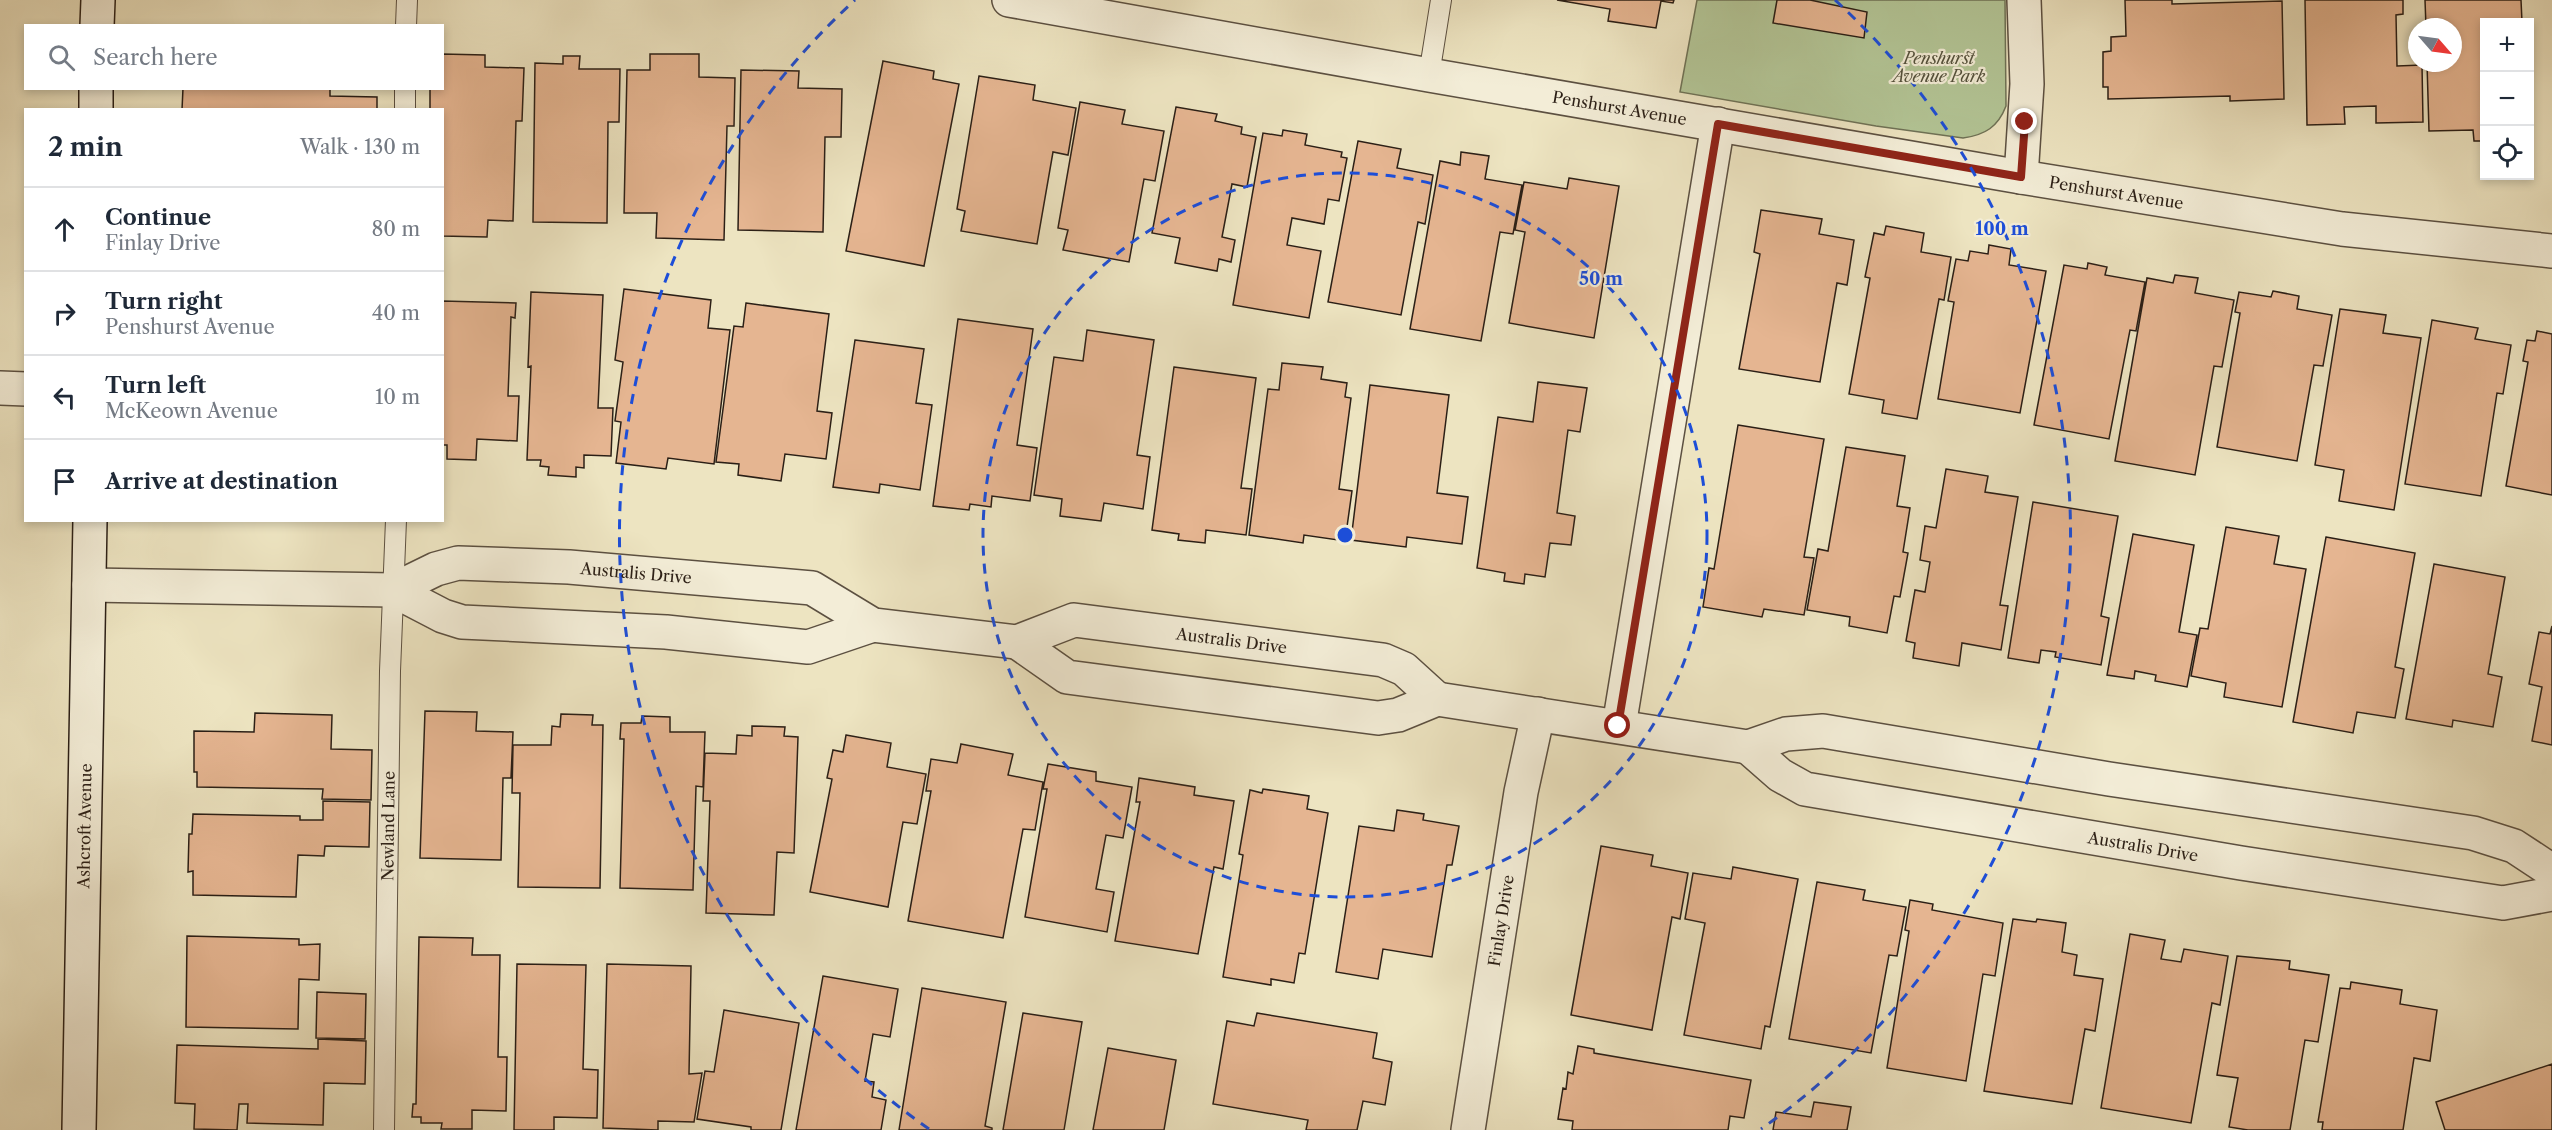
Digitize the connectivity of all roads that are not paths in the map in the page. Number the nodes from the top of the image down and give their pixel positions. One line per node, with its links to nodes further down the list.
1 (98, 0): 6 (street)
2 (407, 0): 7 (lane)
3 (1009, 0): 8 (street, Penshurst Avenue)
4 (1441, 0): 8 (lane)
5 (2024, 0): 14 (street)
6 (97, 24)
7 (406, 24)
8 (1429, 75): 13 (street, Penshurst Avenue)
9 (96, 90): 11 (street)
10 (405, 90): 12 (lane)
11 (96, 108)
12 (405, 108)
13 (1718, 124): 14 (street, Penshurst Avenue); 26 (street)
14 (2021, 177): 15 (street, Penshurst Avenue)
15 (2552, 251)
16 (0, 388): 17 (street)
17 (24, 389)
18 (90, 522): 20 (street, Ashcroft Avenue)
19 (396, 522): 21 (lane, Newland Lane)
20 (89, 585): 21 (street, Australis Drive); 30 (street, Ashcroft Avenue)
21 (393, 590): 22 (street, Australis Drive); 22 (street, Australis Drive); 31 (lane, Newland Lane)
22 (873, 625): 23 (street, Australis Drive)
23 (1017, 642): 24 (street, Australis Drive); 24 (street, Australis Drive)
24 (1437, 699): 25 (street)
25 (1538, 714): 26 (street); 32 (street, Finlay Drive)
26 (1618, 726): 27 (street)
27 (1748, 747): 28 (street); 29 (street, Australis Drive)
28 (2552, 871)
29 (2552, 894)
30 (79, 1130)
31 (384, 1130)
32 (1468, 1130)

